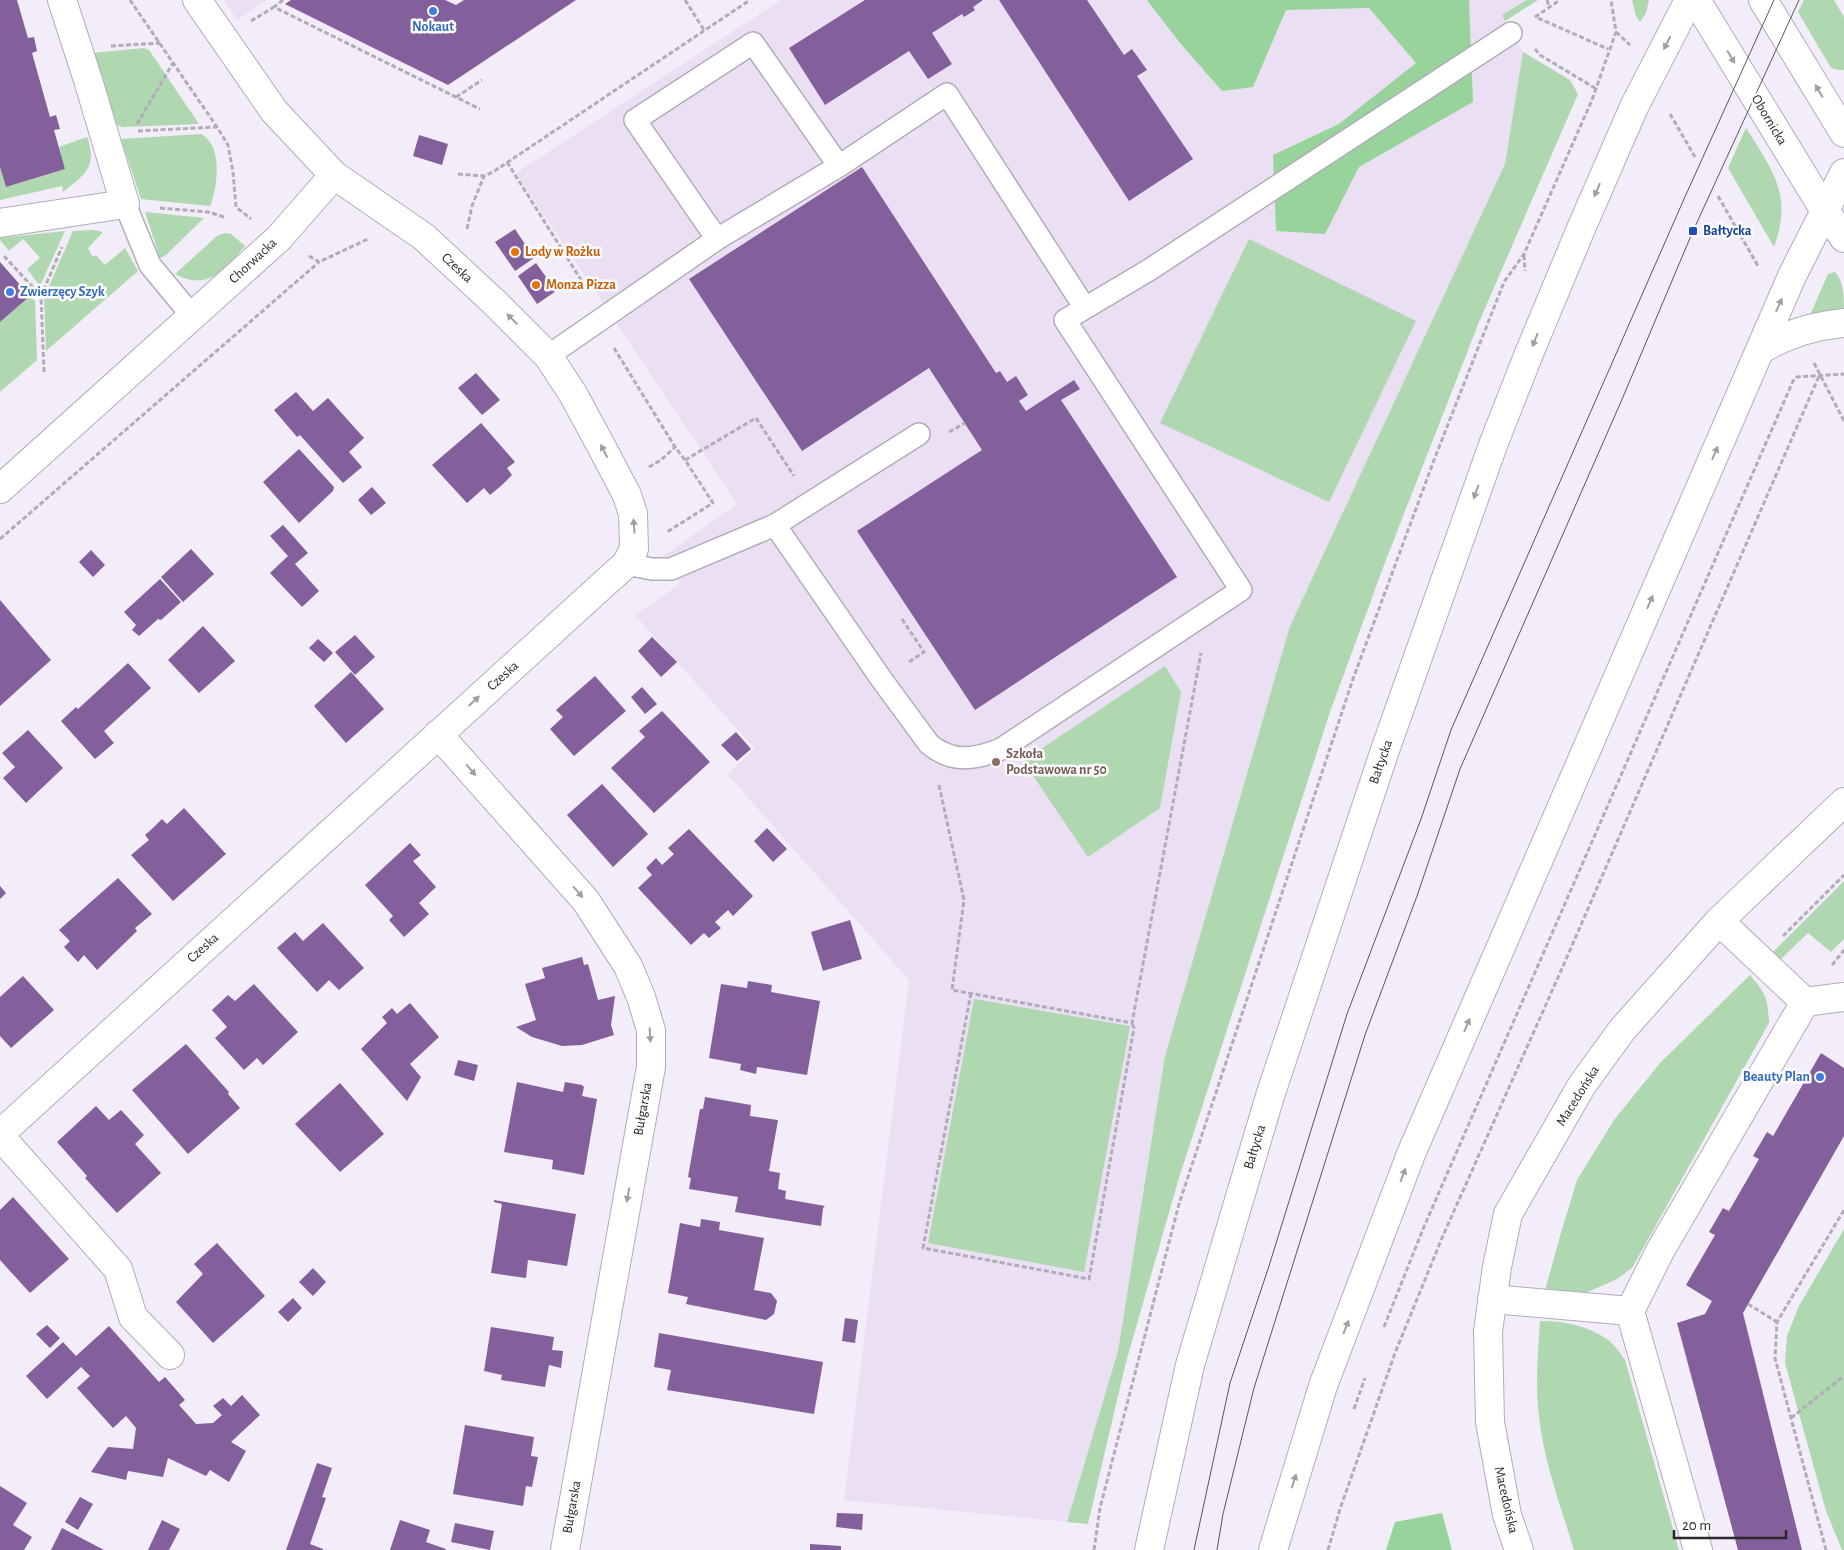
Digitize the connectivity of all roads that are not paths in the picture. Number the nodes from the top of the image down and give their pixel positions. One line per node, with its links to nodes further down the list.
1 (62, 0): 11 (street)
2 (197, 0): 10 (street)
3 (1689, 0): 35 (street, Bałtycka, one-way to 35)
4 (1696, 0): 12 (street, Obornicka, one-way to 12)
5 (1763, 0): 7 (street, one-way to 5)
6 (1511, 33): 16 (lane)
7 (1844, 132)
8 (839, 166): 15 (lane); 15 (lane); 16 (lane)
9 (1844, 173): 12 (street)
10 (334, 175): 17 (street, Chorwacka); 20 (street, Czeska, one-way to 10)
11 (125, 204): 13 (street); 17 (lane)
12 (1825, 211): 14 (street, Obornicka); 19 (street, one-way to 12)
13 (0, 223)
14 (1844, 238)
15 (717, 239): 20 (lane)
16 (1085, 308): 23 (lane)
17 (193, 317): 22 (street, Chorwacka)
18 (1844, 323): 19 (street)
19 (1760, 350): 36 (street, one-way to 19)
20 (548, 356): 24 (street, Czeska, one-way to 20)
21 (919, 434): 23 (lane)
22 (0, 489)
23 (775, 525): 24 (lane)
24 (626, 564): 25 (street, Czeska, one-way to 24)
25 (438, 734): 30 (street, Czeska); 34 (street, Bułgarska, one-way to 34)
26 (1844, 802): 27 (street, Macedońska)
27 (1719, 922): 29 (street); 31 (street, Macedońska)
28 (1844, 997): 29 (street)
29 (1805, 1002): 32 (street)
30 (0, 1135): 33 (street)
31 (1492, 1300): 32 (street); 37 (street, Macedońska)
32 (1630, 1311): 38 (street)
33 (170, 1354)
34 (564, 1550)
35 (1149, 1550)
36 (1274, 1550)
37 (1518, 1550)
38 (1698, 1550)

